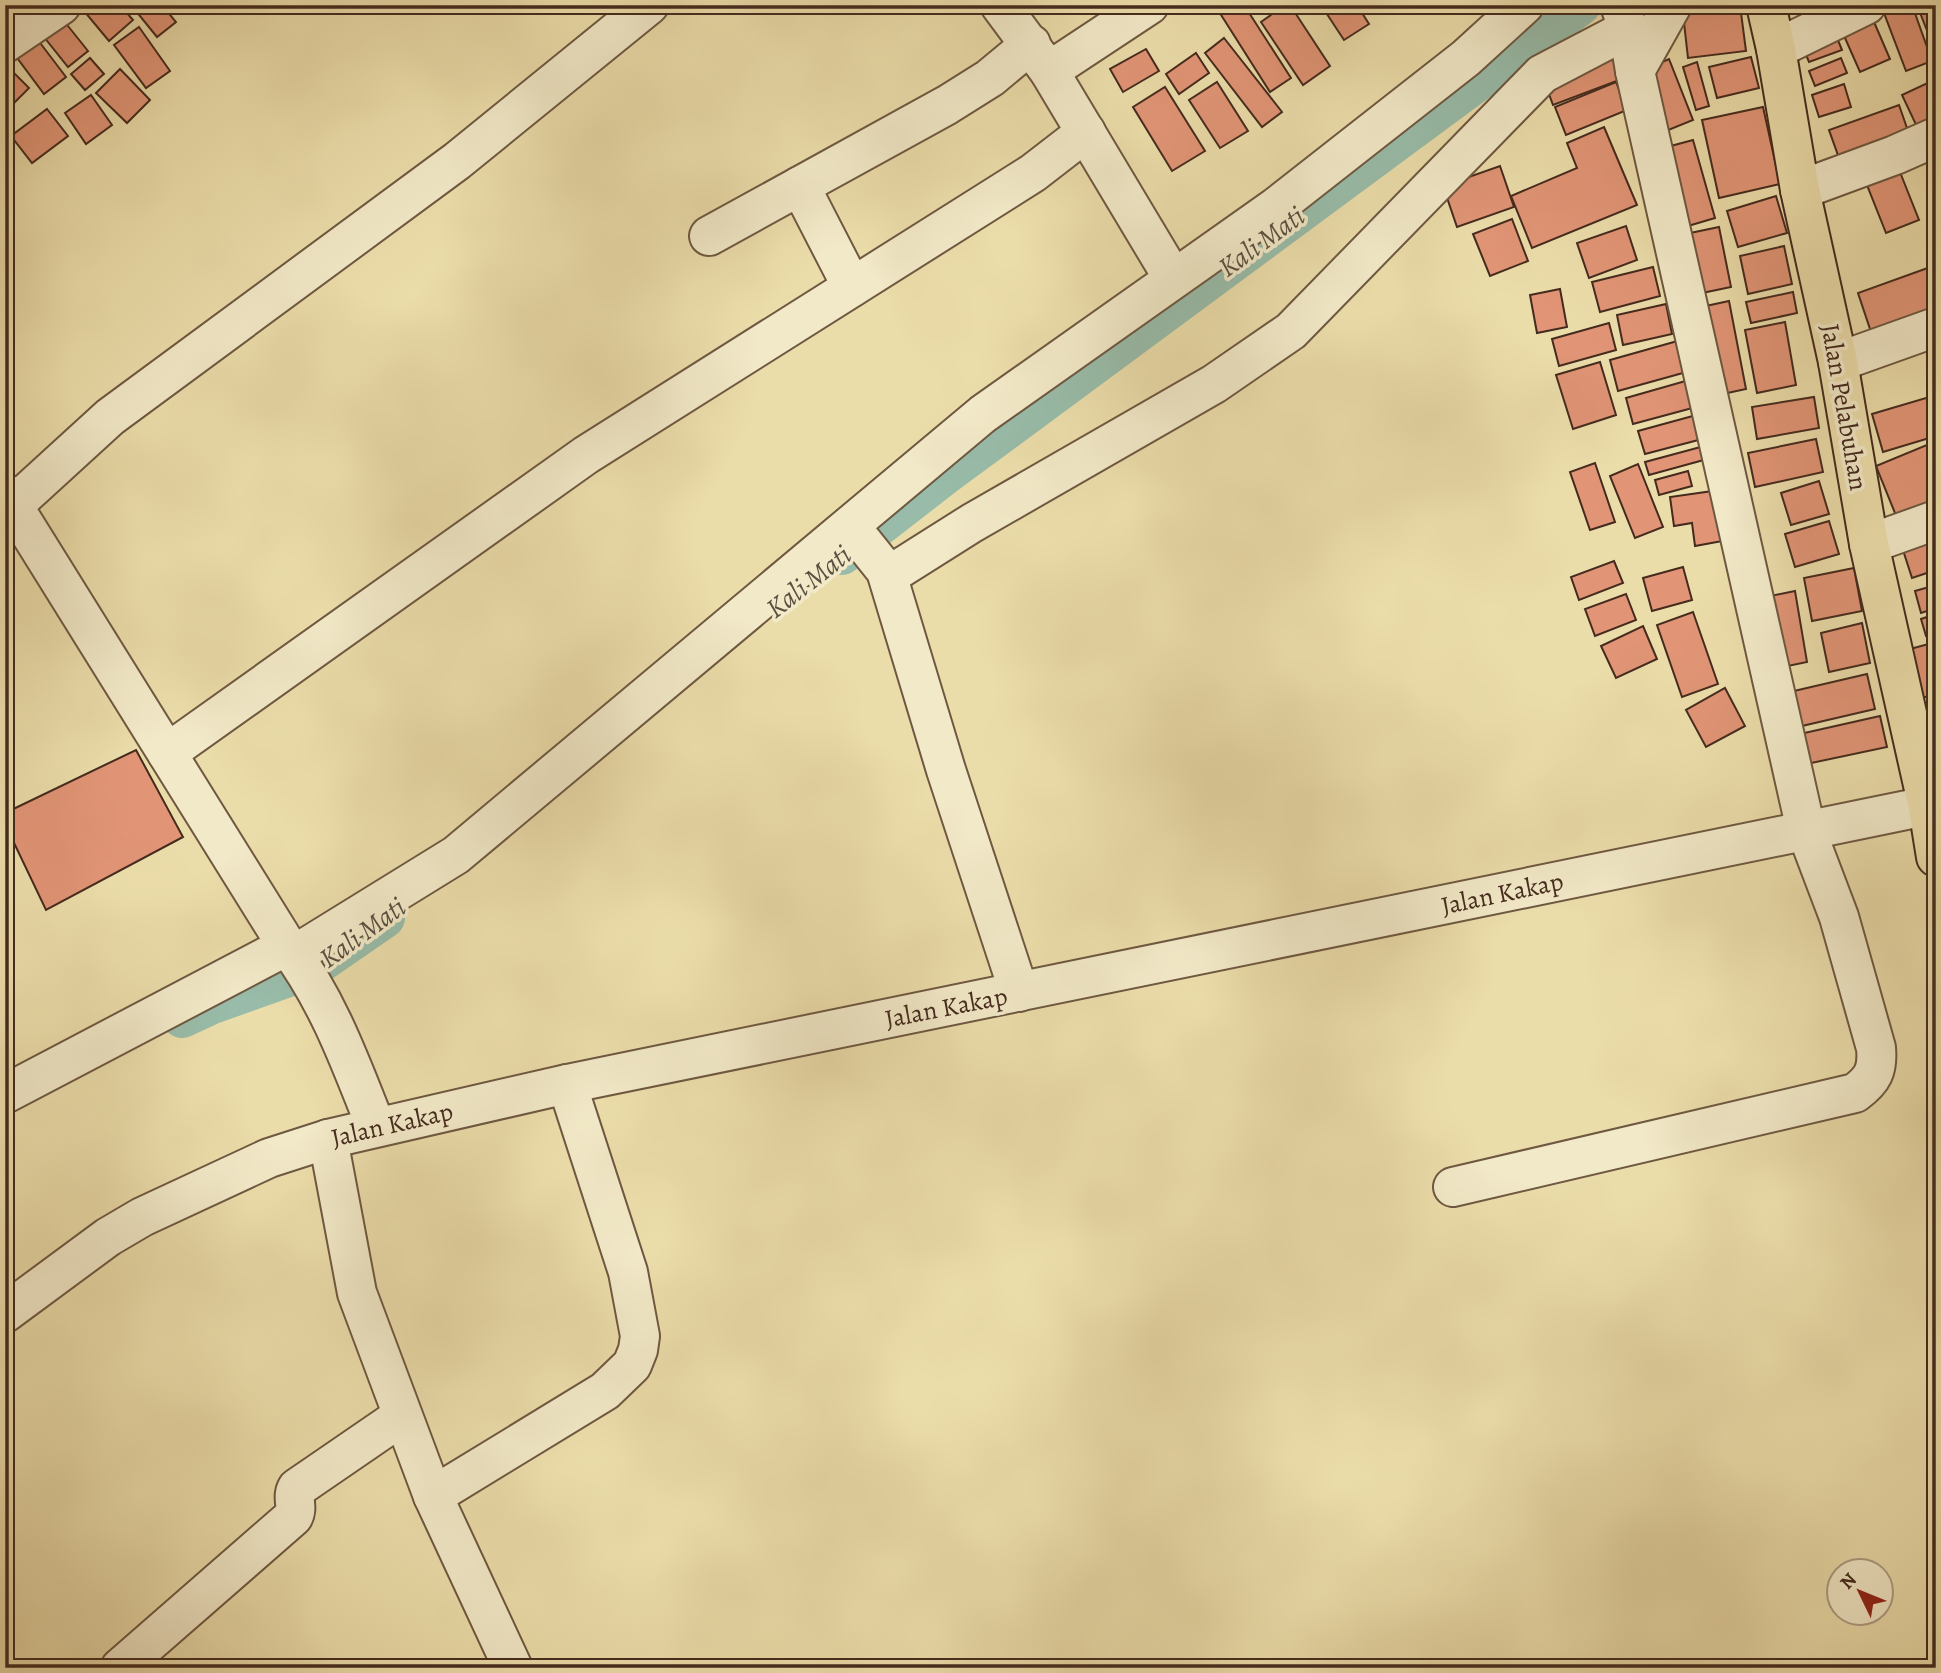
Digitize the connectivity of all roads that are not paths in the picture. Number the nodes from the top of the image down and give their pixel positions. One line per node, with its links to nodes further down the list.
1 (61, 5): 10 (street)
2 (649, 5): 23 (street)
3 (1000, 5): 12 (street)
4 (1149, 5): 12 (street)
5 (1524, 5): 19 (street)
6 (1672, 5): 13 (street)
7 (1766, 5): 11 (main road, Jalan Pelabuhan)
8 (1866, 5): 11 (street)
9 (1623, 15): 13 (street); 27 (street)
10 (5, 43)
11 (1776, 49): 17 (main road, Jalan Pelabuhan)
12 (1040, 57): 14 (street); 16 (street)
13 (1635, 71): 30 (street)
14 (1086, 132): 19 (street); 20 (street)
15 (1936, 137): 17 (street)
16 (800, 186): 18 (street); 20 (street)
17 (1800, 190): 22 (main road, Jalan Pelabuhan)
18 (709, 236)
19 (1172, 278): 25 (street)
20 (852, 287): 28 (street)
21 (1936, 327): 22 (street)
22 (1838, 362): 26 (main road, Jalan Pelabuhan)
23 (8, 504): 28 (street)
24 (1936, 520): 26 (street)
25 (854, 530): 27 (street); 32 (street)
26 (1869, 544): 29 (main road, Jalan Pelabuhan)
27 (886, 571): 33 (street)
28 (167, 753): 32 (street)
29 (1932, 806): 30 (street, Jalan Kakap); 31 (main road, Jalan Pelabuhan)
30 (1806, 830): 33 (street, Jalan Kakap); 38 (street)
31 (1936, 857)
32 (294, 956): 35 (street); 36 (street)
33 (1019, 992): 34 (street, Jalan Kakap)
34 (567, 1084): 36 (street, Jalan Kakap); 41 (street)
35 (5, 1094)
36 (376, 1126): 37 (street, Jalan Kakap)
37 (328, 1139): 39 (street, Jalan Kakap); 40 (street)
38 (1453, 1187)
39 (5, 1313)
40 (402, 1416): 41 (street); 42 (street)
41 (433, 1496): 43 (street)
42 (120, 1668)
43 (513, 1668)

